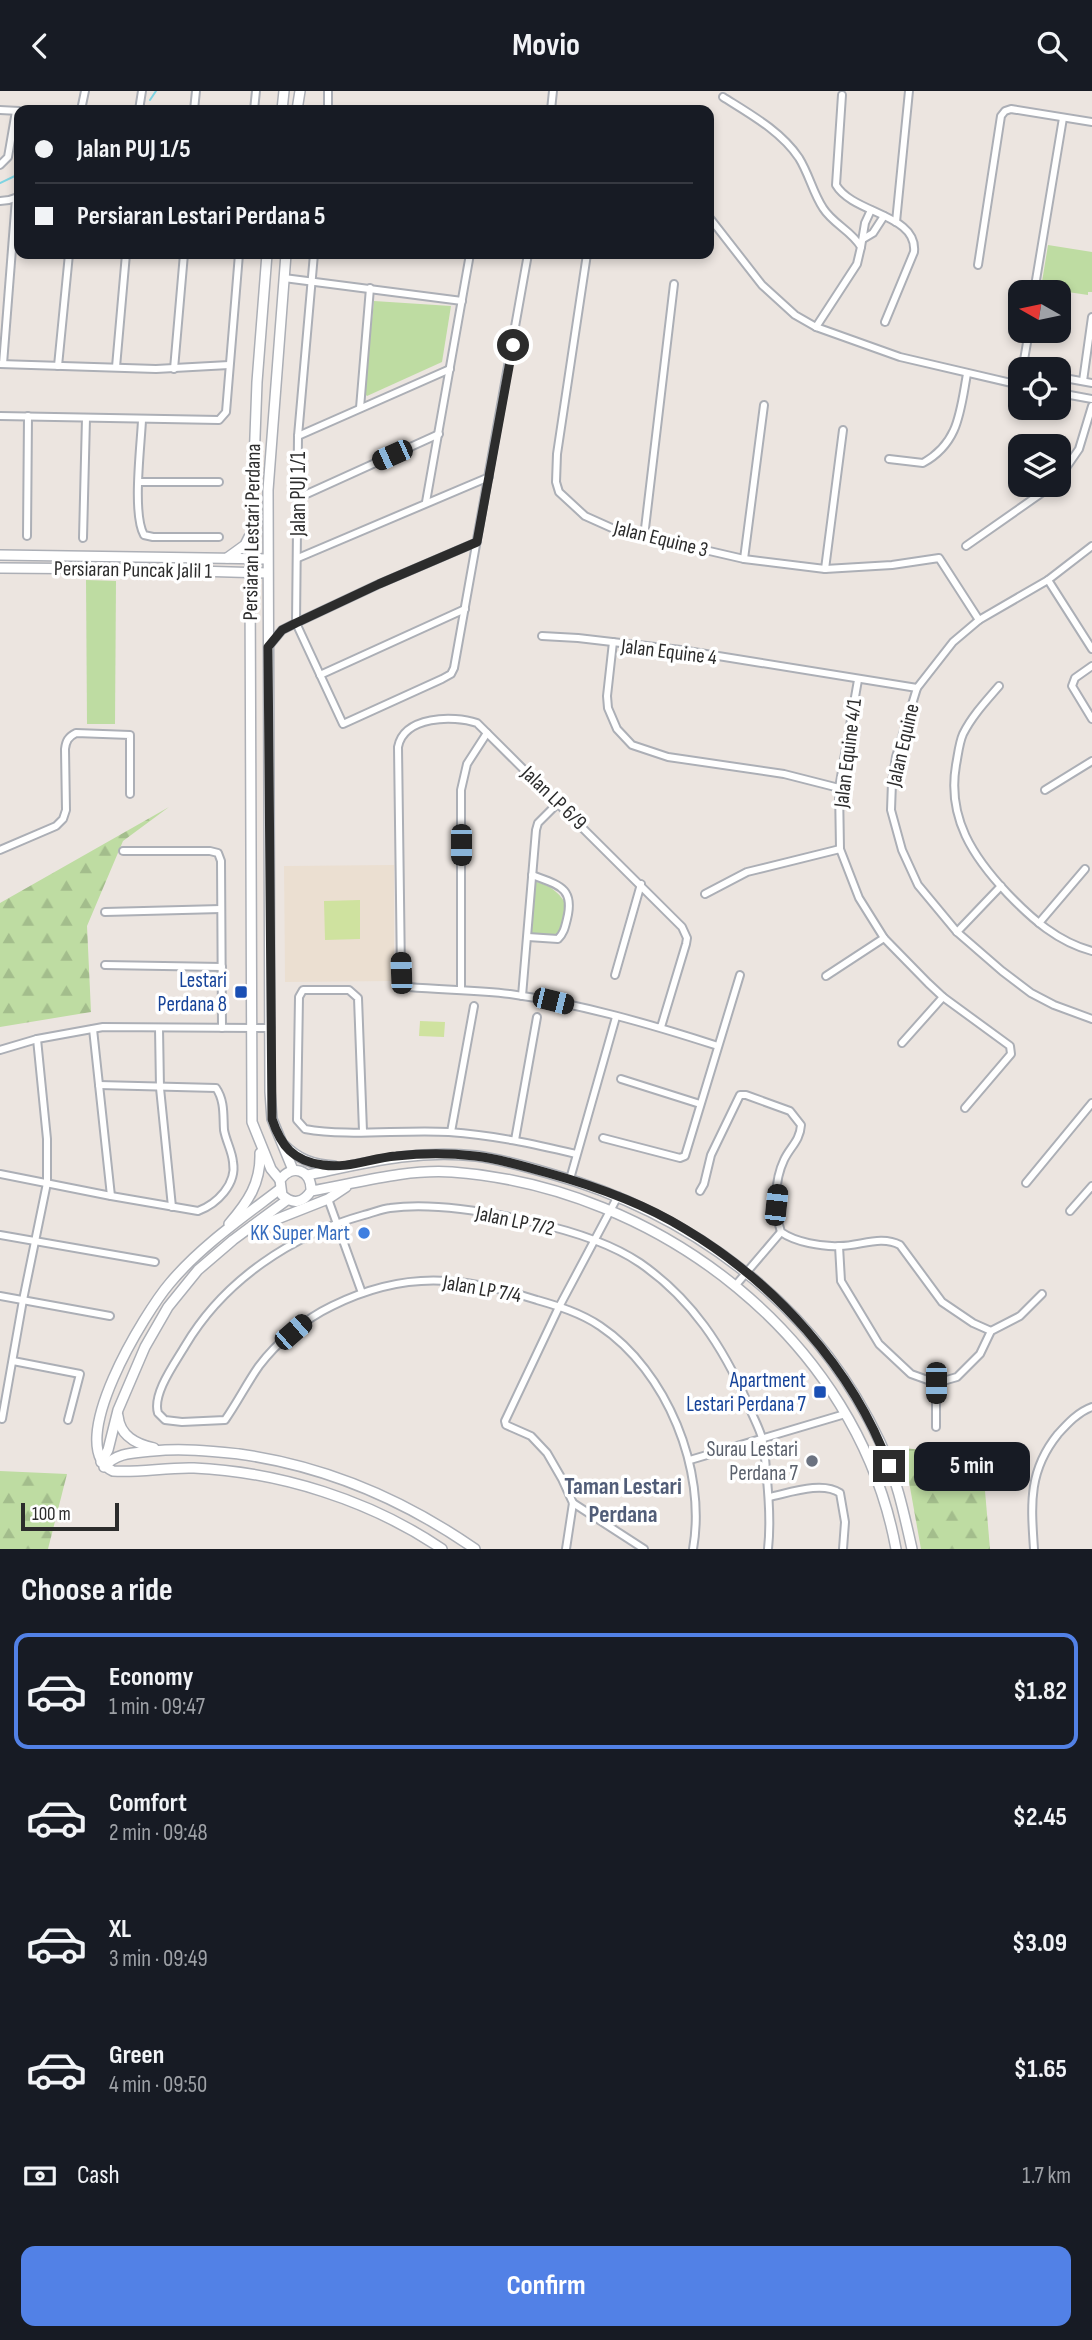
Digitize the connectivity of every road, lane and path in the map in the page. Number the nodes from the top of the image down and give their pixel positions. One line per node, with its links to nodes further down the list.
1 (909, 91): 10 (street)
2 (842, 95): 8 (street)
3 (723, 97): 14 (street)
4 (1063, 118): 5 (street); 25 (street); 27 (street)
5 (1092, 122)
6 (14, 132): 7 (street)
7 (3, 163)
8 (871, 210): 9 (street); 13 (street)
9 (884, 216): 10 (street); 13 (street)
10 (896, 222): 33 (street)
11 (714, 223): 34 (street)
12 (14, 239): 35 (street)
13 (863, 239): 14 (street)
14 (861, 247): 34 (street)
15 (69, 259): 37 (street)
16 (126, 259): 38 (street)
17 (184, 259): 39 (street)
18 (239, 259): 36 (street)
19 (267, 259): 66 (main road, Persiaran Lestari Perdana)
20 (286, 259): 26 (main road, Persiaran Lestari Perdana)
21 (314, 259): 28 (street, Jalan PUJ 1/1)
22 (469, 259): 31 (street)
23 (527, 259): 60 (street)
24 (586, 259): 69 (street, Jalan Equine 3)
25 (978, 265)
26 (284, 278): 28 (street); 78 (main road, Persiaran Lestari Perdana)
27 (1036, 280)
28 (312, 281): 30 (street); 57 (street, Jalan PUJ 1/1)
29 (674, 284): 69 (street)
30 (370, 288): 31 (street); 50 (street)
31 (462, 301): 40 (street)
32 (1092, 317): 43 (street)
33 (885, 322)
34 (816, 327): 41 (street)
35 (2, 364): 37 (street)
36 (229, 365): 39 (street); 54 (street)
37 (58, 366): 38 (street)
38 (116, 367): 39 (street)
39 (174, 369)
40 (450, 369): 50 (street); 56 (street)
41 (967, 375): 44 (street); 58 (street)
42 (1071, 379): 43 (street)
43 (1083, 381): 45 (street)
44 (1008, 383)
45 (1092, 383)
46 (1071, 395): 47 (street)
47 (1092, 399)
48 (764, 405): 79 (street)
49 (1092, 405): 59 (street)
50 (360, 408): 57 (street)
51 (0, 416): 52 (street)
52 (29, 416): 53 (street); 67 (street)
53 (86, 418): 54 (street); 70 (street)
54 (142, 419): 61 (street)
55 (843, 430): 81 (street)
56 (439, 434): 64 (street); 65 (street)
57 (298, 436): 64 (street, Jalan PUJ 1/1)
58 (890, 459)
59 (1071, 461)
60 (489, 477): 65 (street); 71 (street)
61 (139, 482): 62 (street); 68 (street)
62 (219, 482)
63 (1036, 497): 72 (street)
64 (298, 498): 75 (street, Jalan PUJ 1/1)
65 (426, 502): 75 (street)
66 (251, 531): 76 (main road); 77 (main road, Persiaran Lestari Perdana)
67 (27, 536)
68 (219, 537)
69 (644, 537): 79 (street, Jalan Equine 3)
70 (83, 538)
71 (477, 542): 87 (street); 90 (street)
72 (966, 546)
73 (1092, 546): 85 (street, Jalan Equine)
74 (0, 555): 76 (main road, Persiaran Puncak Jalil 1)
75 (298, 558): 90 (street, Jalan PUJ 1/1)
76 (226, 559): 77 (main road, Persiaran Puncak Jalil 1)
77 (250, 559): 78 (main road, Persiaran Puncak Jalil 1); 83 (main road, Persiaran Lestari Perdana)
78 (267, 559): 84 (main road, Persiaran Lestari Perdana)
79 (744, 559): 81 (street, Jalan Equine 3)
80 (0, 568): 82 (main road, Persiaran Puncak Jalil 1)
81 (825, 569): 88 (street, Jalan Equine 3)
82 (232, 573): 83 (main road, Persiaran Puncak Jalil 1); 86 (main road)
83 (250, 573): 84 (main road, Persiaran Puncak Jalil 1); 86 (main road, Persiaran Lestari Perdana)
84 (267, 573): 89 (main road, Persiaran Lestari Perdana)
85 (1048, 580): 88 (street, Jalan Equine); 95 (street)
86 (250, 595): 109 (main road, Persiaran Lestari Perdana)
87 (465, 609): 97 (street); 97 (street, Jalan PUJ 1/1)
88 (979, 620): 100 (street, Jalan Equine)
89 (267, 621): 91 (street); 94 (main road, Persiaran Lestari Perdana)
90 (296, 623): 91 (street); 97 (street, Jalan PUJ 1/1)
91 (282, 630): 94 (street)
92 (541, 636): 93 (street)
93 (612, 642): 98 (street, Jalan Equine 4); 104 (street, Jalan Equine 4)
94 (268, 647): 108 (main road, Persiaran Lestari Perdana)
95 (1092, 649)
96 (1092, 666): 101 (street)
97 (320, 675)
98 (858, 680): 100 (street, Jalan Equine 4); 104 (street, Jalan Equine 4/1)
99 (999, 686): 116 (street)
100 (917, 688): 121 (street, Jalan Equine)
101 (1092, 719)
102 (487, 733): 107 (street, Jalan LP 6/9); 130 (street); 130 (street, Jalan LP 6/9)
103 (1092, 761): 105 (street)
104 (839, 788): 110 (street, Jalan Equine 4/1)
105 (1045, 790)
106 (130, 794): 111 (street)
107 (559, 802): 114 (street); 115 (street, Jalan LP 6/9)
108 (269, 813): 109 (main road); 141 (main road, Persiaran Lestari Perdana)
109 (250, 815): 140 (main road, Persiaran Lestari Perdana)
110 (840, 849): 117 (street); 123 (street, Jalan Equine 4/1)
111 (0, 850)
112 (123, 851): 118 (street)
113 (1085, 869): 120 (street)
114 (532, 875): 122 (street); 122 (street)
115 (641, 884): 127 (street); 137 (street, Jalan LP 6/9)
116 (1001, 886): 120 (street); 121 (street)
117 (705, 894)
118 (221, 909): 119 (street); 126 (street)
119 (105, 912)
120 (1039, 923): 124 (street)
121 (957, 932): 136 (street, Jalan Equine)
122 (528, 937): 131 (street)
123 (884, 937): 129 (street); 132 (street, Jalan Equine 4/1)
124 (1092, 951)
125 (106, 965): 126 (street)
126 (222, 967): 139 (street)
127 (615, 975)
128 (740, 975): 145 (street)
129 (826, 977)
130 (461, 989): 131 (street)
131 (522, 996): 135 (street)
132 (943, 997): 144 (street); 152 (street, Jalan Equine 4/1)
133 (474, 1006): 154 (street)
134 (537, 1017): 157 (street)
135 (617, 1017): 137 (street); 159 (street)
136 (1092, 1019)
137 (661, 1027): 145 (street)
138 (159, 1028): 139 (street); 142 (street); 149 (street)
139 (222, 1028): 140 (street)
140 (251, 1028): 141 (street); 158 (main road, Persiaran Lestari Perdana)
141 (271, 1028): 156 (main road, Persiaran Lestari Perdana)
142 (93, 1029): 143 (street); 148 (street)
143 (37, 1039): 146 (street); 165 (street)
144 (902, 1043)
145 (718, 1046): 151 (street)
146 (0, 1050)
147 (621, 1079): 151 (street)
148 (99, 1085): 149 (street); 172 (street)
149 (160, 1088): 176 (street); 176 (street)
150 (1092, 1103): 166 (street)
151 (700, 1104): 155 (street)
152 (965, 1108)
153 (363, 1131): 153 (street); 154 (street)
154 (451, 1132): 157 (street)
155 (603, 1138)
156 (279, 1140): 160 (main road); 161 (main road, Persiaran Lestari Perdana)
157 (514, 1140): 159 (street)
158 (260, 1148): 168 (main road, Persiaran Lestari Perdana); 185 (main road)
159 (576, 1154): 164 (street)
160 (342, 1167): 163 (main road); 164 (main road)
161 (293, 1170): 163 (main road); 168 (main road)
162 (0, 1174): 165 (street)
163 (308, 1175): 170 (main road)
164 (570, 1179): 173 (main road)
165 (47, 1183): 172 (street); 183 (street)
166 (1026, 1183)
167 (350, 1184): 170 (main road); 174 (main road); 177 (main road)
168 (280, 1185): 175 (main road); 185 (main road)
169 (1092, 1186): 178 (street)
170 (311, 1191): 175 (main road)
171 (699, 1191): 181 (street)
172 (111, 1196): 176 (street)
173 (618, 1196): 177 (street); 188 (main road)
174 (328, 1199): 179 (street); 180 (main road)
175 (287, 1200): 180 (main road)
176 (172, 1207)
177 (610, 1211): 184 (street); 189 (main road)
178 (1070, 1211)
179 (336, 1223): 184 (street, Jalan LP 7/2); 190 (street); 202 (street, Jalan LP 7/2)
180 (250, 1229): 200 (main road)
181 (781, 1232): 186 (street); 188 (street)
182 (0, 1235): 183 (street)
183 (34, 1241): 187 (street); 193 (street)
184 (595, 1241): 194 (street); 206 (street, Jalan LP 7/2)
185 (211, 1243): 209 (main road)
186 (839, 1246): 196 (street); 198 (street)
187 (155, 1262)
188 (747, 1273): 189 (street); 220 (main road)
189 (735, 1286): 201 (main road)
190 (362, 1293): 194 (street, Jalan LP 7/4); 202 (street, Jalan LP 7/4)
191 (1042, 1294): 196 (street)
192 (0, 1296): 193 (street)
193 (23, 1300): 195 (street); 197 (street)
194 (559, 1307): 208 (street, Jalan LP 7/4); 211 (street)
195 (110, 1316)
196 (991, 1331): 198 (street)
197 (13, 1361): 203 (street); 204 (street)
198 (936, 1383): 205 (street)
199 (1092, 1407): 221 (street)
200 (118, 1410): 207 (main road); 209 (main road)
201 (845, 1414): 206 (street); 219 (main road)
202 (161, 1418)
203 (2, 1419)
204 (68, 1420)
205 (936, 1427)
206 (762, 1438): 208 (street); 210 (street, Jalan LP 7/2)
207 (162, 1450): 209 (main road); 213 (main road)
208 (690, 1460): 216 (street, Jalan LP 7/4)
209 (103, 1464): 212 (main road)
210 (769, 1497): 217 (street, Jalan LP 7/2); 218 (street)
211 (573, 1503): 214 (street); 215 (street)
212 (442, 1549)
213 (475, 1549)
214 (566, 1549)
215 (643, 1549)
216 (693, 1549)
217 (768, 1549)
218 (842, 1549)
219 (896, 1549)
220 (912, 1549)
221 (1034, 1549)

